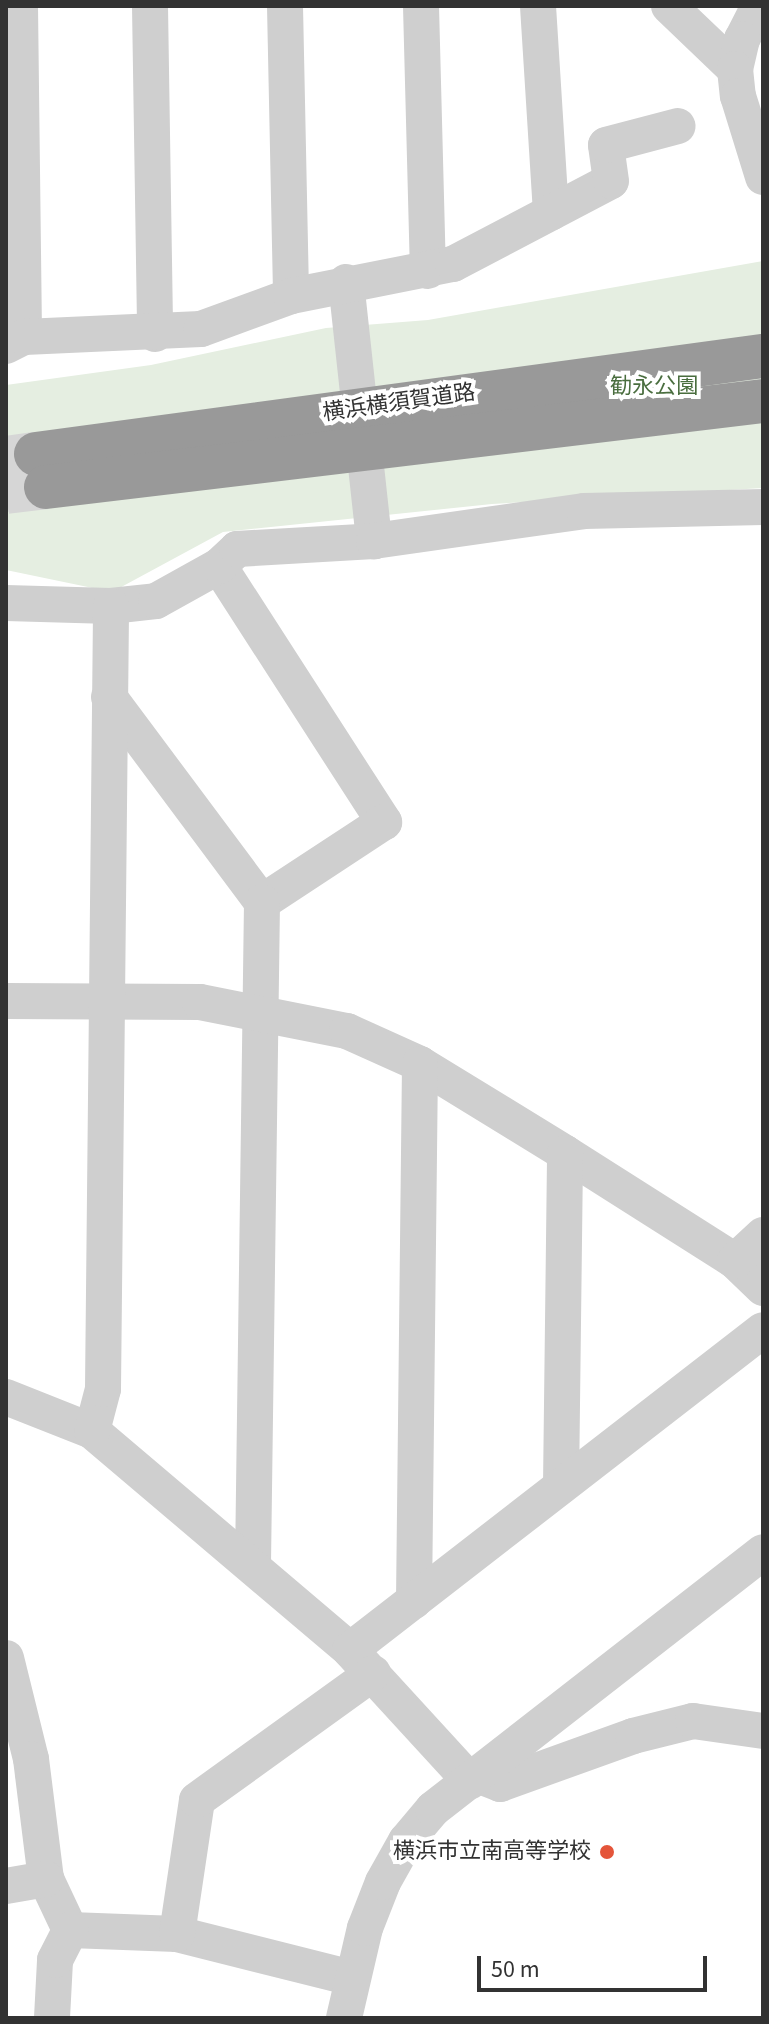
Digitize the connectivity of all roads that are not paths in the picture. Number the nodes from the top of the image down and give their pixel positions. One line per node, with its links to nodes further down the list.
1 (20, 6): 17 (street)
2 (150, 6): 16 (street)
3 (285, 6): 15 (street)
4 (421, 6): 13 (street)
5 (538, 6): 12 (street)
6 (669, 6): 8 (street)
7 (759, 6): 8 (street)
8 (735, 69): 10 (street)
9 (678, 126): 12 (street)
10 (757, 139): 11 (street)
11 (763, 177)
12 (551, 213): 13 (street)
13 (428, 271): 14 (street)
14 (346, 282): 15 (street); 21 (street)
15 (291, 296): 16 (street)
16 (155, 334): 17 (street)
17 (15, 341)
18 (763, 356): 19 (highway, 横浜横須賀道路)
19 (763, 401)
20 (763, 507): 21 (street)
21 (374, 541): 22 (street)
22 (219, 566): 24 (street); 26 (street)
23 (6, 603): 24 (street)
24 (111, 606): 25 (street)
25 (109, 697): 26 (street); 28 (street)
26 (262, 902): 29 (street)
27 (6, 1001): 28 (street)
28 (107, 1001): 29 (street); 37 (street)
29 (260, 1011): 30 (street); 40 (street)
30 (420, 1064): 31 (street); 41 (street)
31 (565, 1153): 33 (street); 38 (street)
32 (763, 1235): 33 (street)
33 (735, 1261): 34 (street)
34 (763, 1288)
35 (763, 1330): 38 (street)
36 (6, 1397): 37 (street)
37 (92, 1431): 40 (street)
38 (561, 1486): 41 (street)
39 (763, 1552): 46 (street)
40 (253, 1564): 43 (street)
41 (414, 1601): 43 (street)
42 (6, 1658): 45 (street)
43 (362, 1662): 46 (street); 50 (street)
44 (763, 1731): 46 (street)
45 (19, 1760): 47 (street)
46 (473, 1778): 51 (street)
47 (46, 1879): 48 (street); 49 (street)
48 (6, 1886)
49 (70, 1930): 50 (street); 52 (street)
50 (177, 1934): 51 (street)
51 (352, 1978): 53 (street)
52 (52, 2018)
53 (344, 2018)

